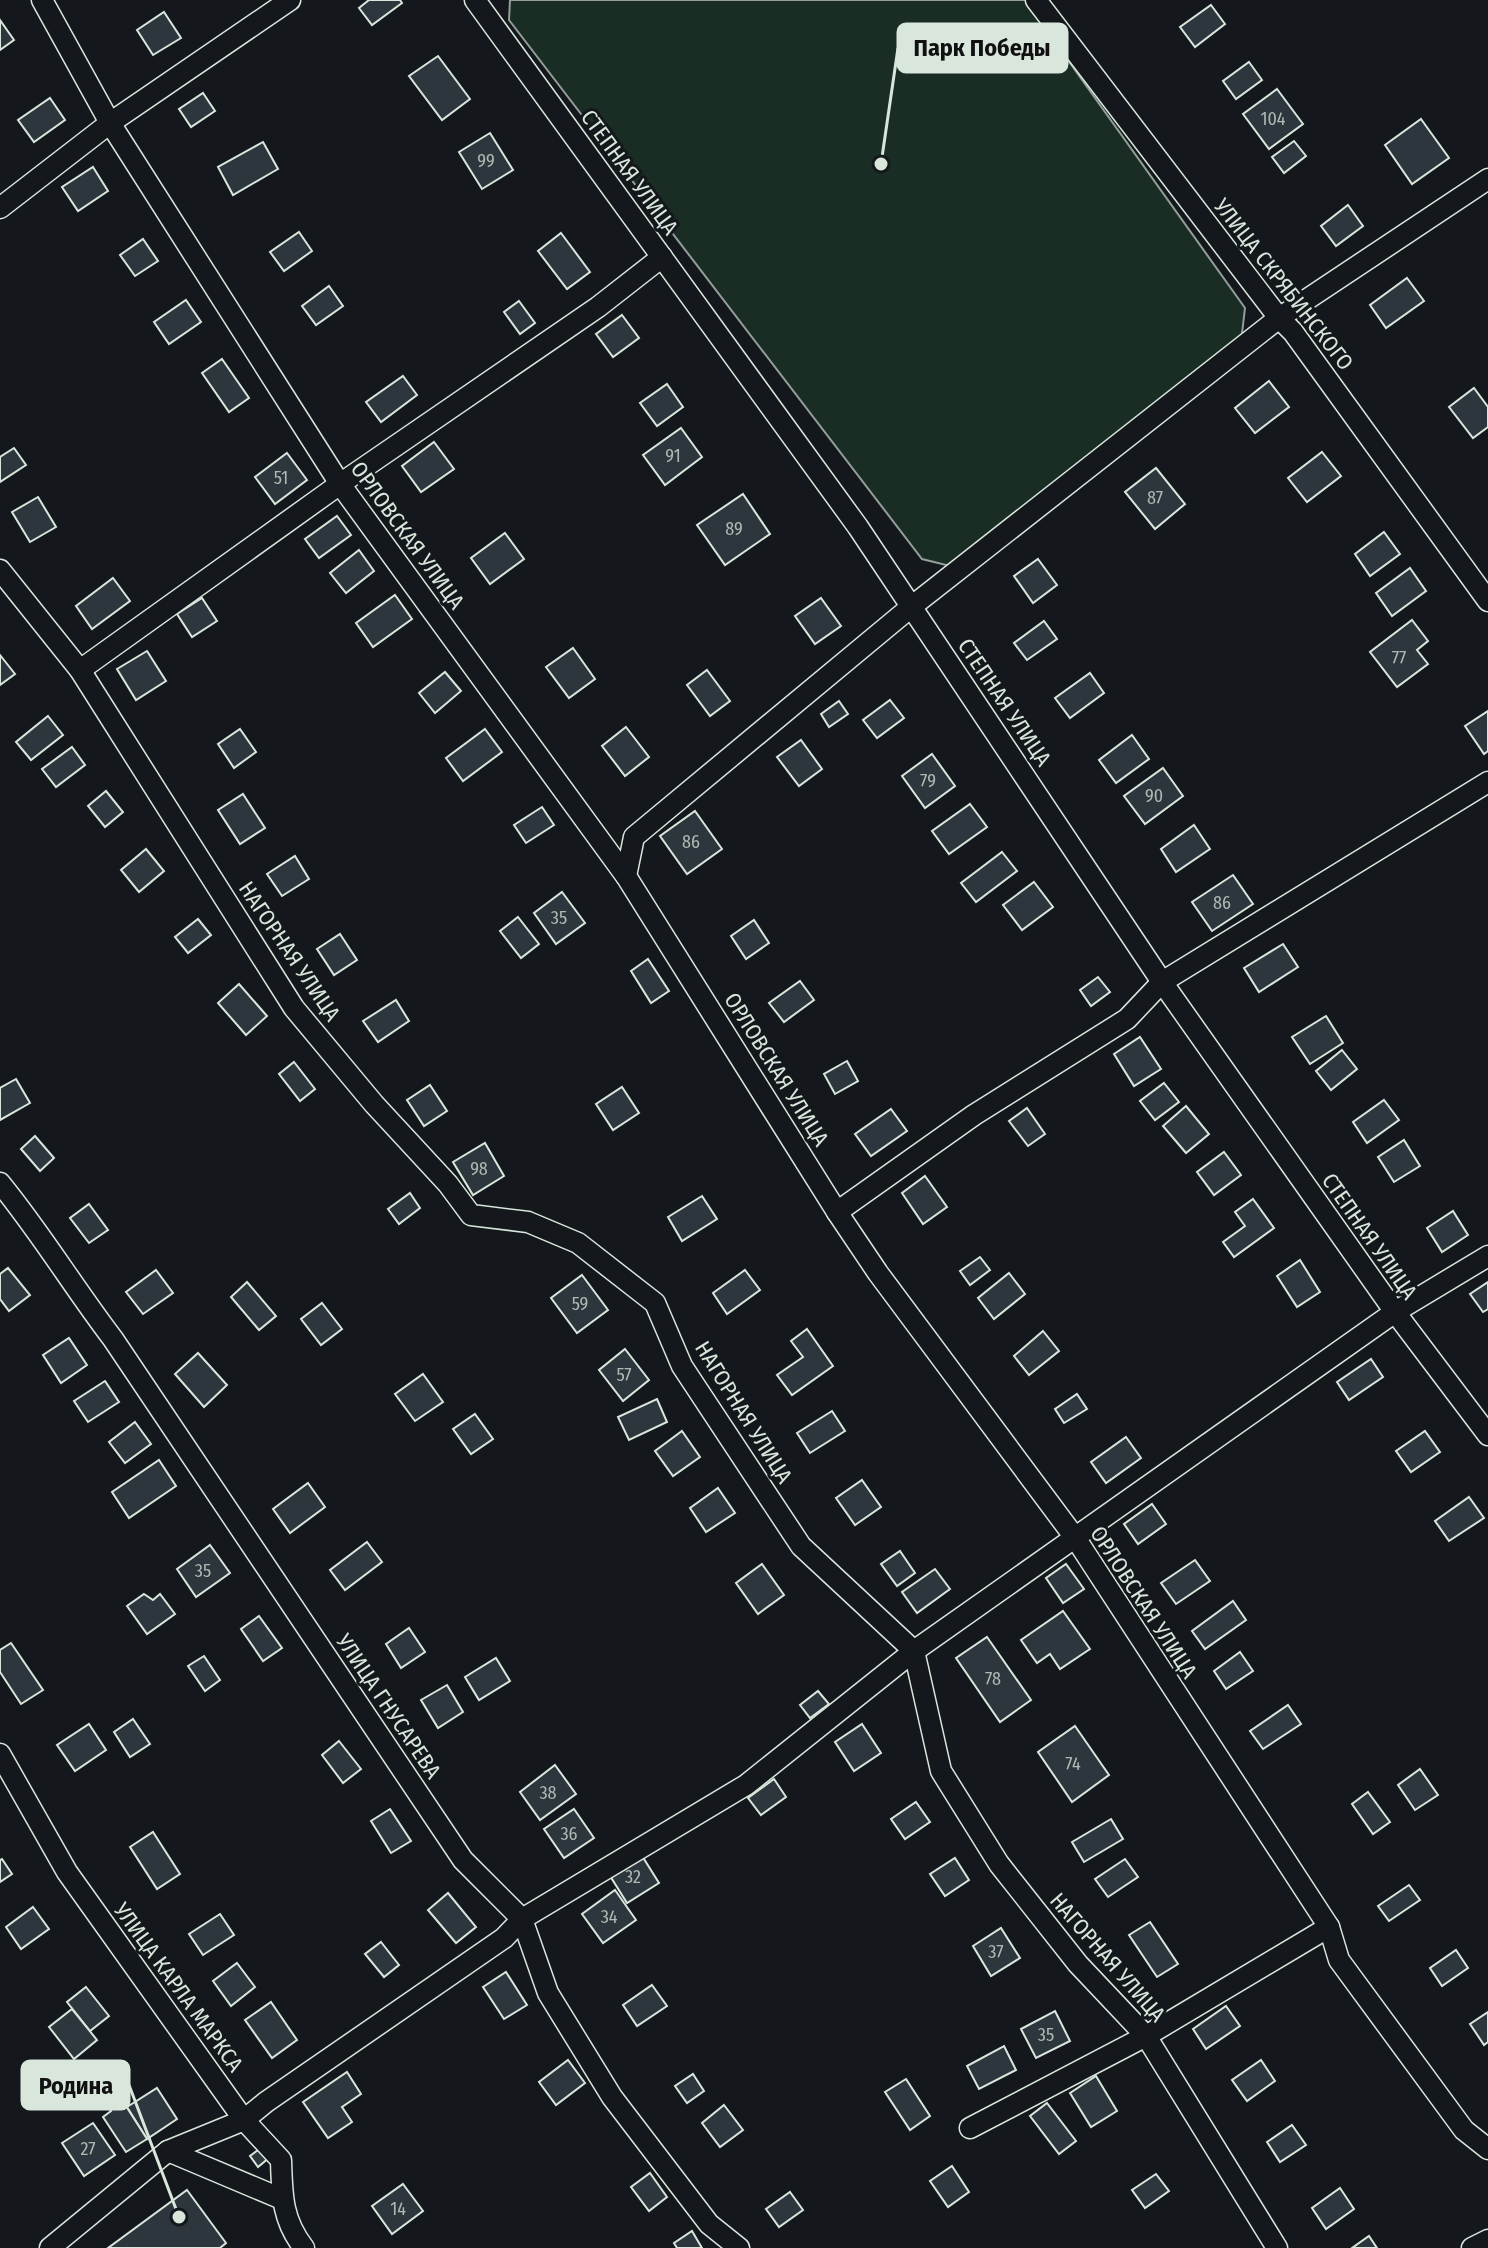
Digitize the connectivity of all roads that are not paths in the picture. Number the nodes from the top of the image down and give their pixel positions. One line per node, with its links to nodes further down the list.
1 (42, 0): 5 (street, ОРЛОВСКАЯ УЛИЦА)
2 (290, 0): 5 (street)
3 (475, 0): 8 (street, СТЕПНАЯ УЛИЦА)
4 (1036, 0): 9 (street, УЛИЦА СКРЯБИНСКОГО)
5 (110, 123): 7 (street); 10 (street, ОРЛОВСКАЯ УЛИЦА)
6 (1488, 179): 9 (street)
7 (0, 208)
8 (662, 257): 10 (street); 13 (street, СТЕПНАЯ УЛИЦА)
9 (1279, 318): 12 (street, УЛИЦА СКРЯБИНСКОГО); 13 (street)
10 (340, 484): 14 (street); 16 (street, ОРЛОВСКАЯ УЛИЦА)
11 (0, 570): 14 (street, НАГОРНАЯ УЛИЦА)
12 (1488, 601)
13 (911, 607): 16 (street); 17 (street, СТЕПНАЯ УЛИЦА)
14 (80, 670): 24 (street, НАГОРНАЯ УЛИЦА)
15 (1488, 782): 17 (street)
16 (626, 876): 19 (street, ОРЛОВСКАЯ УЛИЦА)
17 (1162, 982): 19 (street); 21 (street, СТЕПНАЯ УЛИЦА)
18 (0, 1183): 26 (street, УЛИЦА ГНУСАРЕВА)
19 (837, 1212): 23 (street, ОРЛОВСКАЯ УЛИЦА)
20 (1488, 1256): 21 (street)
21 (1395, 1312): 22 (street, СТЕПНАЯ УЛИЦА); 23 (street)
22 (1488, 1435)
23 (1076, 1539): 24 (street); 27 (street, ОРЛОВСКАЯ УЛИЦА)
24 (914, 1651): 26 (street); 28 (street, НАГОРНАЯ УЛИЦА)
25 (0, 1754): 29 (street, УЛИЦА КАРЛА МАРКСА)
26 (522, 1919): 29 (street); 37 (street, УЛИЦА ГНУСАРЕВА)
27 (1329, 1927): 28 (street); 31 (street, ОРЛОВСКАЯ УЛИЦА)
28 (1146, 2036): 30 (street); 38 (street, НАГОРНАЯ УЛИЦА)
29 (244, 2120): 32 (street); 33 (street, УЛИЦА КАРЛА МАРКСА)
30 (970, 2128)
31 (1488, 2149)
32 (168, 2151): 33 (street); 35 (street)
33 (282, 2199): 36 (street, УЛИЦА КАРЛА МАРКСА)
34 (1488, 2240): 39 (street)
35 (50, 2248)
36 (304, 2248)
37 (739, 2248)
38 (1277, 2248)
39 (1472, 2248)

